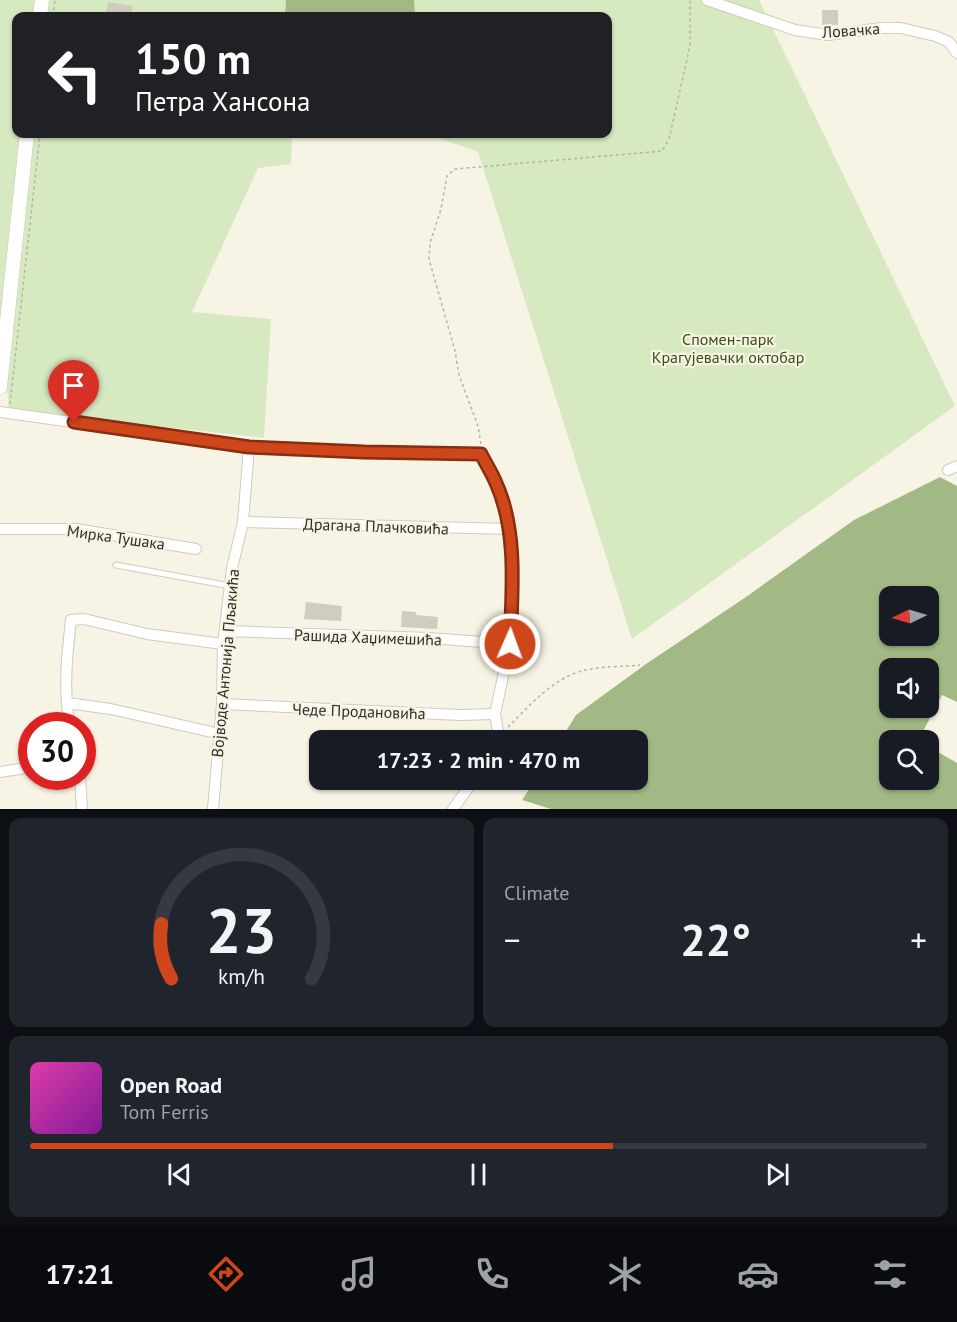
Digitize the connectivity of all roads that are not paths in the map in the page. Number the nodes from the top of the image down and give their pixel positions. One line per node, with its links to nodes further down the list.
1 (707, 0): 2 (street, Ловачка)
2 (957, 53)
3 (27, 138): 4 (main road)
4 (0, 387)
5 (5, 413): 6 (street)
6 (249, 447): 7 (street, Војводе Антонија Пљакића); 9 (street)
7 (243, 522): 9 (street, Драгана Плачковића); 12 (street, Војводе Антонија Пљакића)
8 (0, 529): 10 (street, Мирка Тушака)
9 (509, 529): 15 (street)
10 (196, 549)
11 (116, 565): 12 (lane)
12 (230, 586): 13 (street, Војводе Антонија Пљакића)
13 (225, 631): 14 (street, Војводе Антонија Пљакића); 15 (street, Рашида Хаџимешића)
14 (223, 644): 16 (street); 17 (street, Војводе Антонија Пљакића)
15 (510, 644): 19 (street)
16 (67, 703): 18 (street); 21 (street)
17 (222, 704): 19 (street, Чеде Продановића); 21 (street, Војводе Антонија Пљакића)
18 (68, 712)
19 (495, 714): 20 (street)
20 (497, 730)
21 (220, 734): 27 (street, Војводе Антонија Пљакића)
22 (18, 769): 23 (street)
23 (0, 772)
24 (81, 790): 26 (street)
25 (467, 790): 28 (street)
26 (82, 809)
27 (213, 809)
28 (453, 809)

